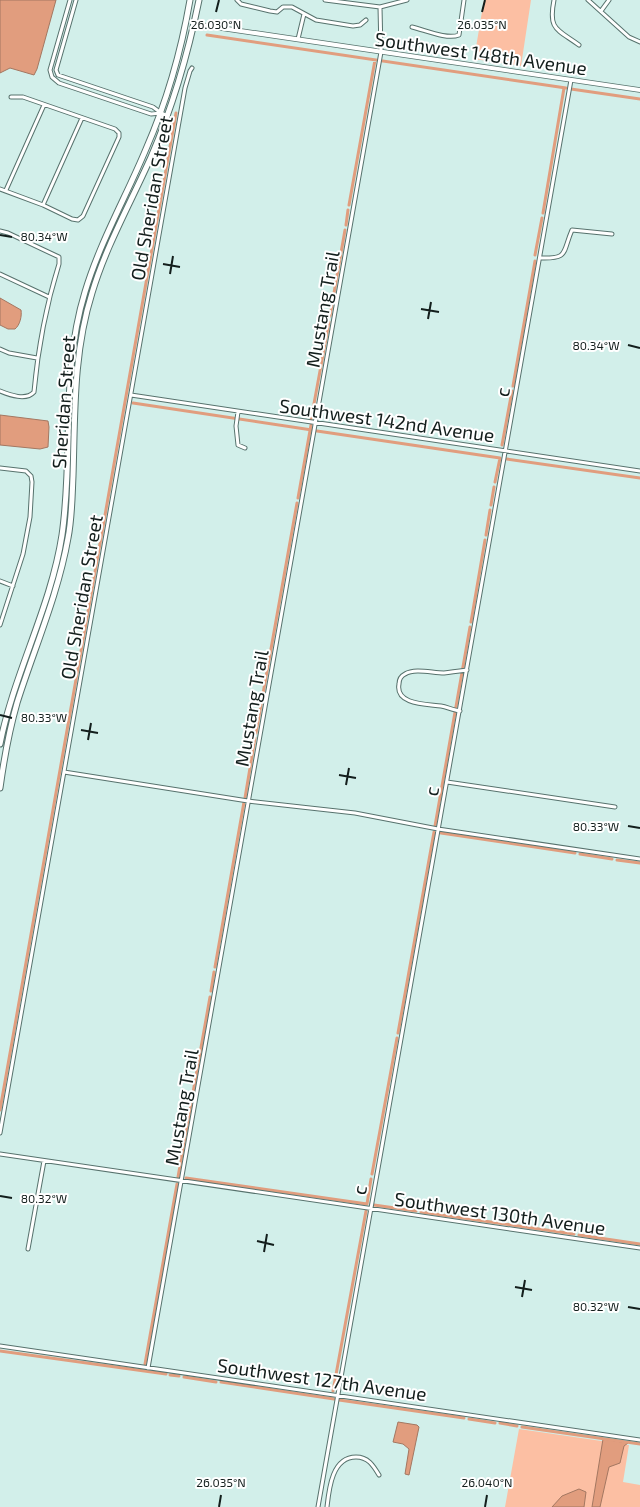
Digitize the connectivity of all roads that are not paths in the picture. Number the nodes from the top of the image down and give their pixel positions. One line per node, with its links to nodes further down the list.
1 (70, 0): 29 (street)
2 (76, 0): 29 (street)
3 (190, 0): 18 (main road, Sheridan Street)
4 (199, 0): 16 (main road, Sheridan Street)
5 (325, 0): 12 (street)
6 (407, 0): 12 (street)
7 (464, 0): 17 (street)
8 (554, 0): 22 (street)
9 (588, 0): 13 (street)
10 (609, 0): 13 (street)
11 (237, 1): 14 (street)
12 (380, 6): 23 (street, Mustang Trail)
13 (601, 11): 20 (street)
14 (304, 14): 15 (street); 19 (street)
15 (366, 20)
16 (194, 24): 18 (main road); 19 (street, Southwest 148th Avenue); 21 (main road, Sheridan Street)
17 (412, 27)
18 (186, 28): 21 (main road); 29 (main road, Sheridan Street)
19 (298, 39): 23 (street, Southwest 148th Avenue)
20 (640, 42)
21 (190, 44): 30 (main road, Sheridan Street)
22 (579, 45)
23 (382, 52): 25 (street, Southwest 148th Avenue); 45 (street, Mustang Trail)
24 (192, 68): 43 (street, Old Sheridan Street)
25 (571, 80): 26 (street, Southwest 148th Avenue); 37 (street, c)
26 (640, 90)
27 (11, 97): 28 (street)
28 (44, 105): 31 (street); 33 (street)
29 (161, 114): 30 (street); 55 (main road, Sheridan Street)
30 (168, 116): 56 (main road, Sheridan Street)
31 (82, 118): 34 (street); 34 (street)
32 (0, 189): 33 (street)
33 (6, 190): 34 (street)
34 (43, 205)
35 (0, 231): 39 (street)
36 (612, 234): 37 (street)
37 (540, 258): 47 (street, c)
38 (0, 274): 39 (street)
39 (49, 297): 41 (street)
40 (0, 349): 41 (street)
41 (37, 358): 42 (street)
42 (0, 392)
43 (130, 396): 44 (street, Southwest 142nd Avenue); 58 (street, Old Sheridan Street)
44 (238, 412): 45 (street, Southwest 142nd Avenue); 46 (street)
45 (315, 423): 47 (street, Southwest 142nd Avenue); 61 (street, Mustang Trail)
46 (245, 448)
47 (505, 451): 49 (street, Southwest 142nd Avenue); 53 (street, c)
48 (0, 468): 51 (street)
49 (640, 471)
50 (0, 581): 51 (street)
51 (13, 586): 52 (street)
52 (0, 625)
53 (466, 670): 54 (street, c); 54 (street)
54 (456, 710): 59 (street, c)
55 (0, 744)
56 (2, 762): 57 (main road, Sheridan Street)
57 (1, 769): 60 (main road, Sheridan Street)
58 (64, 772): 61 (street); 65 (street, Old Sheridan Street)
59 (447, 782): 62 (street); 63 (street, c)
60 (0, 788)
61 (248, 801): 63 (street); 68 (street, Mustang Trail)
62 (615, 807)
63 (438, 829): 64 (street); 69 (street, c)
64 (640, 859)
65 (0, 1133)
66 (0, 1154): 67 (street, Southwest 130th Avenue)
67 (44, 1161): 68 (street, Southwest 130th Avenue); 71 (street)
68 (182, 1181): 69 (street, Southwest 130th Avenue); 73 (street, Mustang Trail)
69 (370, 1208): 70 (street, Southwest 130th Avenue); 74 (street, c)
70 (640, 1248)
71 (28, 1250)
72 (0, 1346): 73 (street, Southwest 127th Avenue)
73 (148, 1368): 74 (street, Southwest 127th Avenue)
74 (337, 1395): 75 (street, Southwest 127th Avenue); 77 (street, c)
75 (640, 1440)
76 (379, 1475): 78 (street)
77 (318, 1507)
78 (327, 1507)

